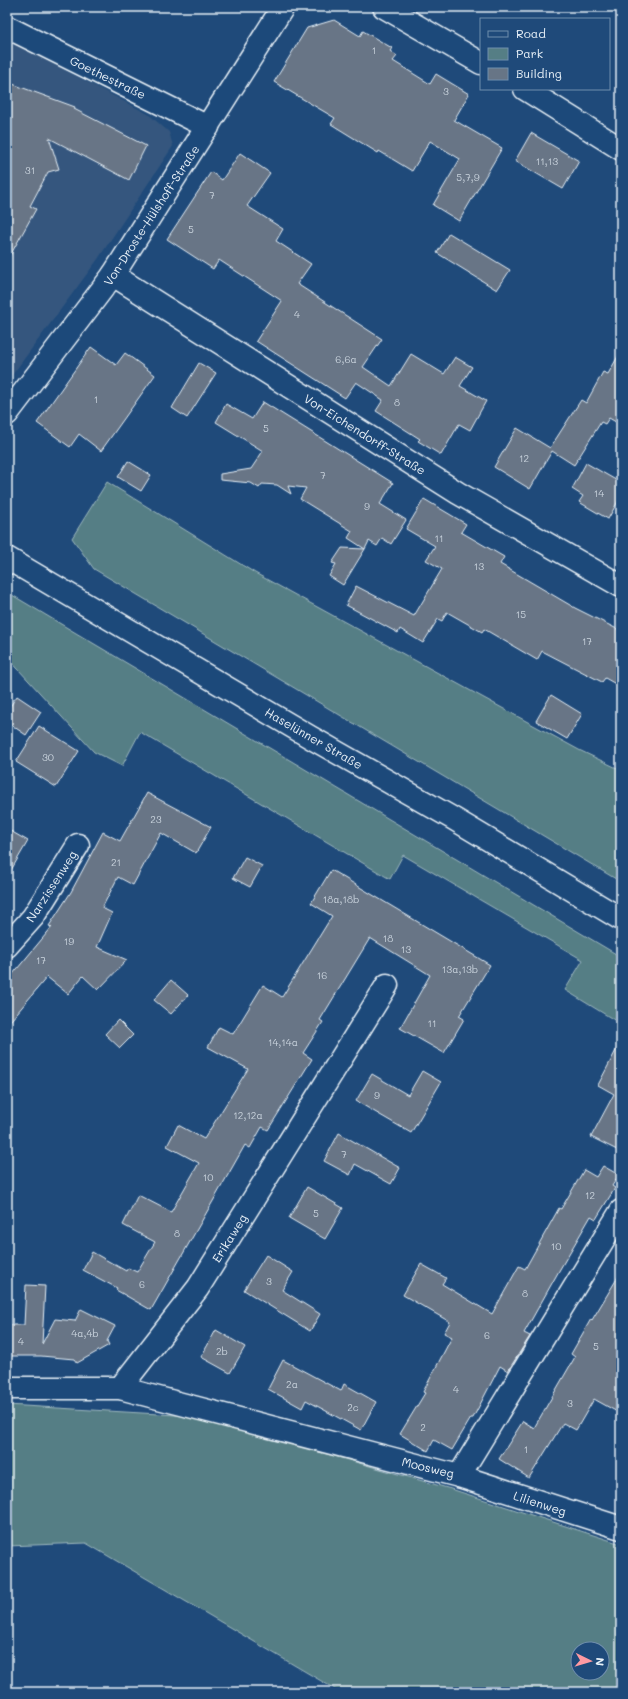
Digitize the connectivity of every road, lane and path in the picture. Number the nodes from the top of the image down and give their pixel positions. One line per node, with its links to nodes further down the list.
1 (283, 7): 6 (street, Von-Droste-Hülshoff-Straße)
2 (384, 7): 4 (street)
3 (7, 27): 6 (street, Goethestraße)
4 (480, 62)
5 (527, 90): 7 (street)
6 (208, 127): 8 (street, Von-Droste-Hülshoff-Straße)
7 (621, 149)
8 (113, 276): 9 (street, Von-Droste-Hülshoff-Straße); 11 (street, Von-Eichendorff-Straße)
9 (7, 414)
10 (7, 558): 13 (street, Haselünner Straße)
11 (621, 586)
12 (78, 845): 14 (street, Narzissenweg)
13 (621, 919)
14 (7, 946)
15 (387, 985): 18 (street, Erikaweg)
16 (621, 1211): 19 (street, Moosweg)
17 (7, 1388): 18 (street)
18 (120, 1388): 19 (street, Moosweg)
19 (458, 1476): 20 (street, Lilienweg)
20 (621, 1528)

